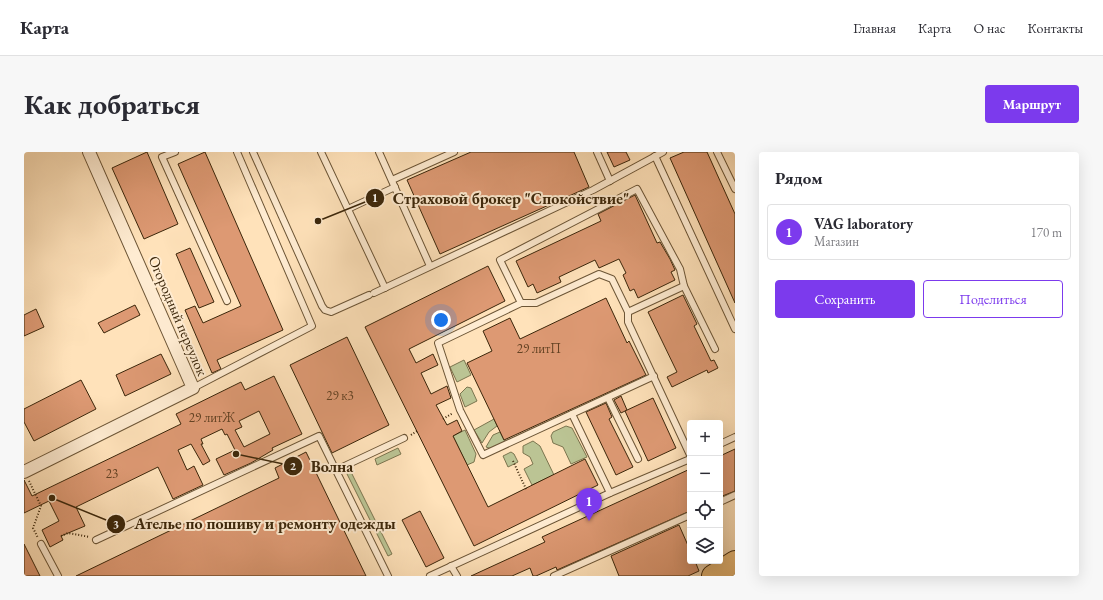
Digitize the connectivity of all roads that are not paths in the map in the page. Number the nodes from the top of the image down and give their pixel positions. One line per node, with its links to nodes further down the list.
1 (89, 152): 26 (street, Огородный переулок)
2 (175, 152): 20 (lane)
3 (237, 152): 26 (lane)
4 (253, 152): 19 (lane)
5 (321, 152): 16 (lane)
6 (379, 152): 12 (lane)
7 (454, 152): 12 (lane)
8 (596, 152): 13 (lane)
9 (663, 152): 11 (lane)
10 (717, 152): 15 (lane)
11 (655, 156): 13 (lane); 23 (lane)
12 (392, 180): 14 (lane)
13 (610, 180): 17 (lane)
14 (395, 187): 16 (lane); 17 (lane)
15 (735, 189)
16 (348, 209): 19 (lane)
17 (430, 266): 19 (lane)
18 (684, 286): 21 (lane); 22 (lane); 24 (lane)
19 (384, 288)
20 (227, 301)
21 (521, 303): 22 (lane); 28 (lane)
22 (628, 312): 25 (lane)
23 (735, 329)
24 (715, 349)
25 (654, 376): 27 (lane); 32 (lane)
26 (192, 388): 36 (street, Огородный переулок)
27 (608, 398): 28 (lane); 33 (lane)
28 (572, 414): 37 (lane)
29 (735, 437): 31 (lane)
30 (404, 438): 35 (lane)
31 (723, 443)
32 (687, 449)
33 (638, 459)
34 (687, 460): 37 (lane)
35 (336, 470): 41 (lane); 46 (lane)
36 (25, 474)
37 (610, 493): 44 (lane)
38 (735, 495): 39 (lane)
39 (723, 501)
40 (687, 516): 49 (lane)
41 (96, 540)
42 (41, 544): 45 (lane)
43 (735, 562): 50 (highway)
44 (451, 566): 47 (lane); 48 (lane)
45 (58, 576)
46 (388, 576)
47 (430, 576)
48 (457, 576)
49 (554, 576)
50 (713, 576)

